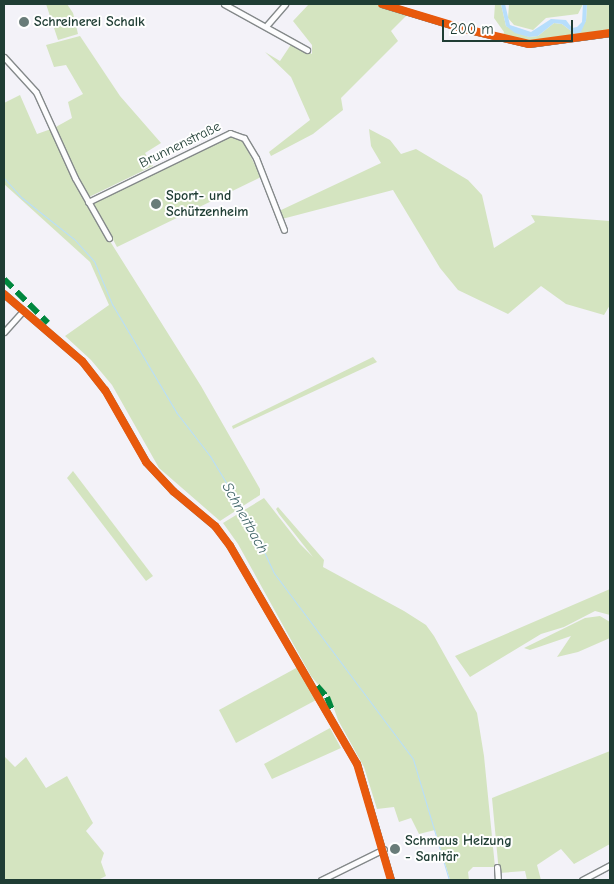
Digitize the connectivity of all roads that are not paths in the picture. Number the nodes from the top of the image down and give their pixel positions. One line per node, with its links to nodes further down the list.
1 (224, 4): 4 (street)
2 (285, 4): 5 (street)
3 (382, 4): 6 (street)
4 (234, 6): 5 (street)
5 (267, 25): 7 (street)
6 (610, 33)
7 (307, 50)
8 (4, 57): 9 (street)
9 (88, 202): 10 (street, Brunnenstraße); 11 (street)
10 (284, 230)
11 (109, 238)
12 (4, 294): 13 (street)
13 (23, 312): 14 (street); 15 (street)
14 (4, 332)
15 (384, 849): 18 (street); 19 (street)
16 (610, 865): 21 (street)
17 (497, 867): 20 (street)
18 (321, 880)
19 (391, 880)
20 (498, 880)
21 (582, 880)

